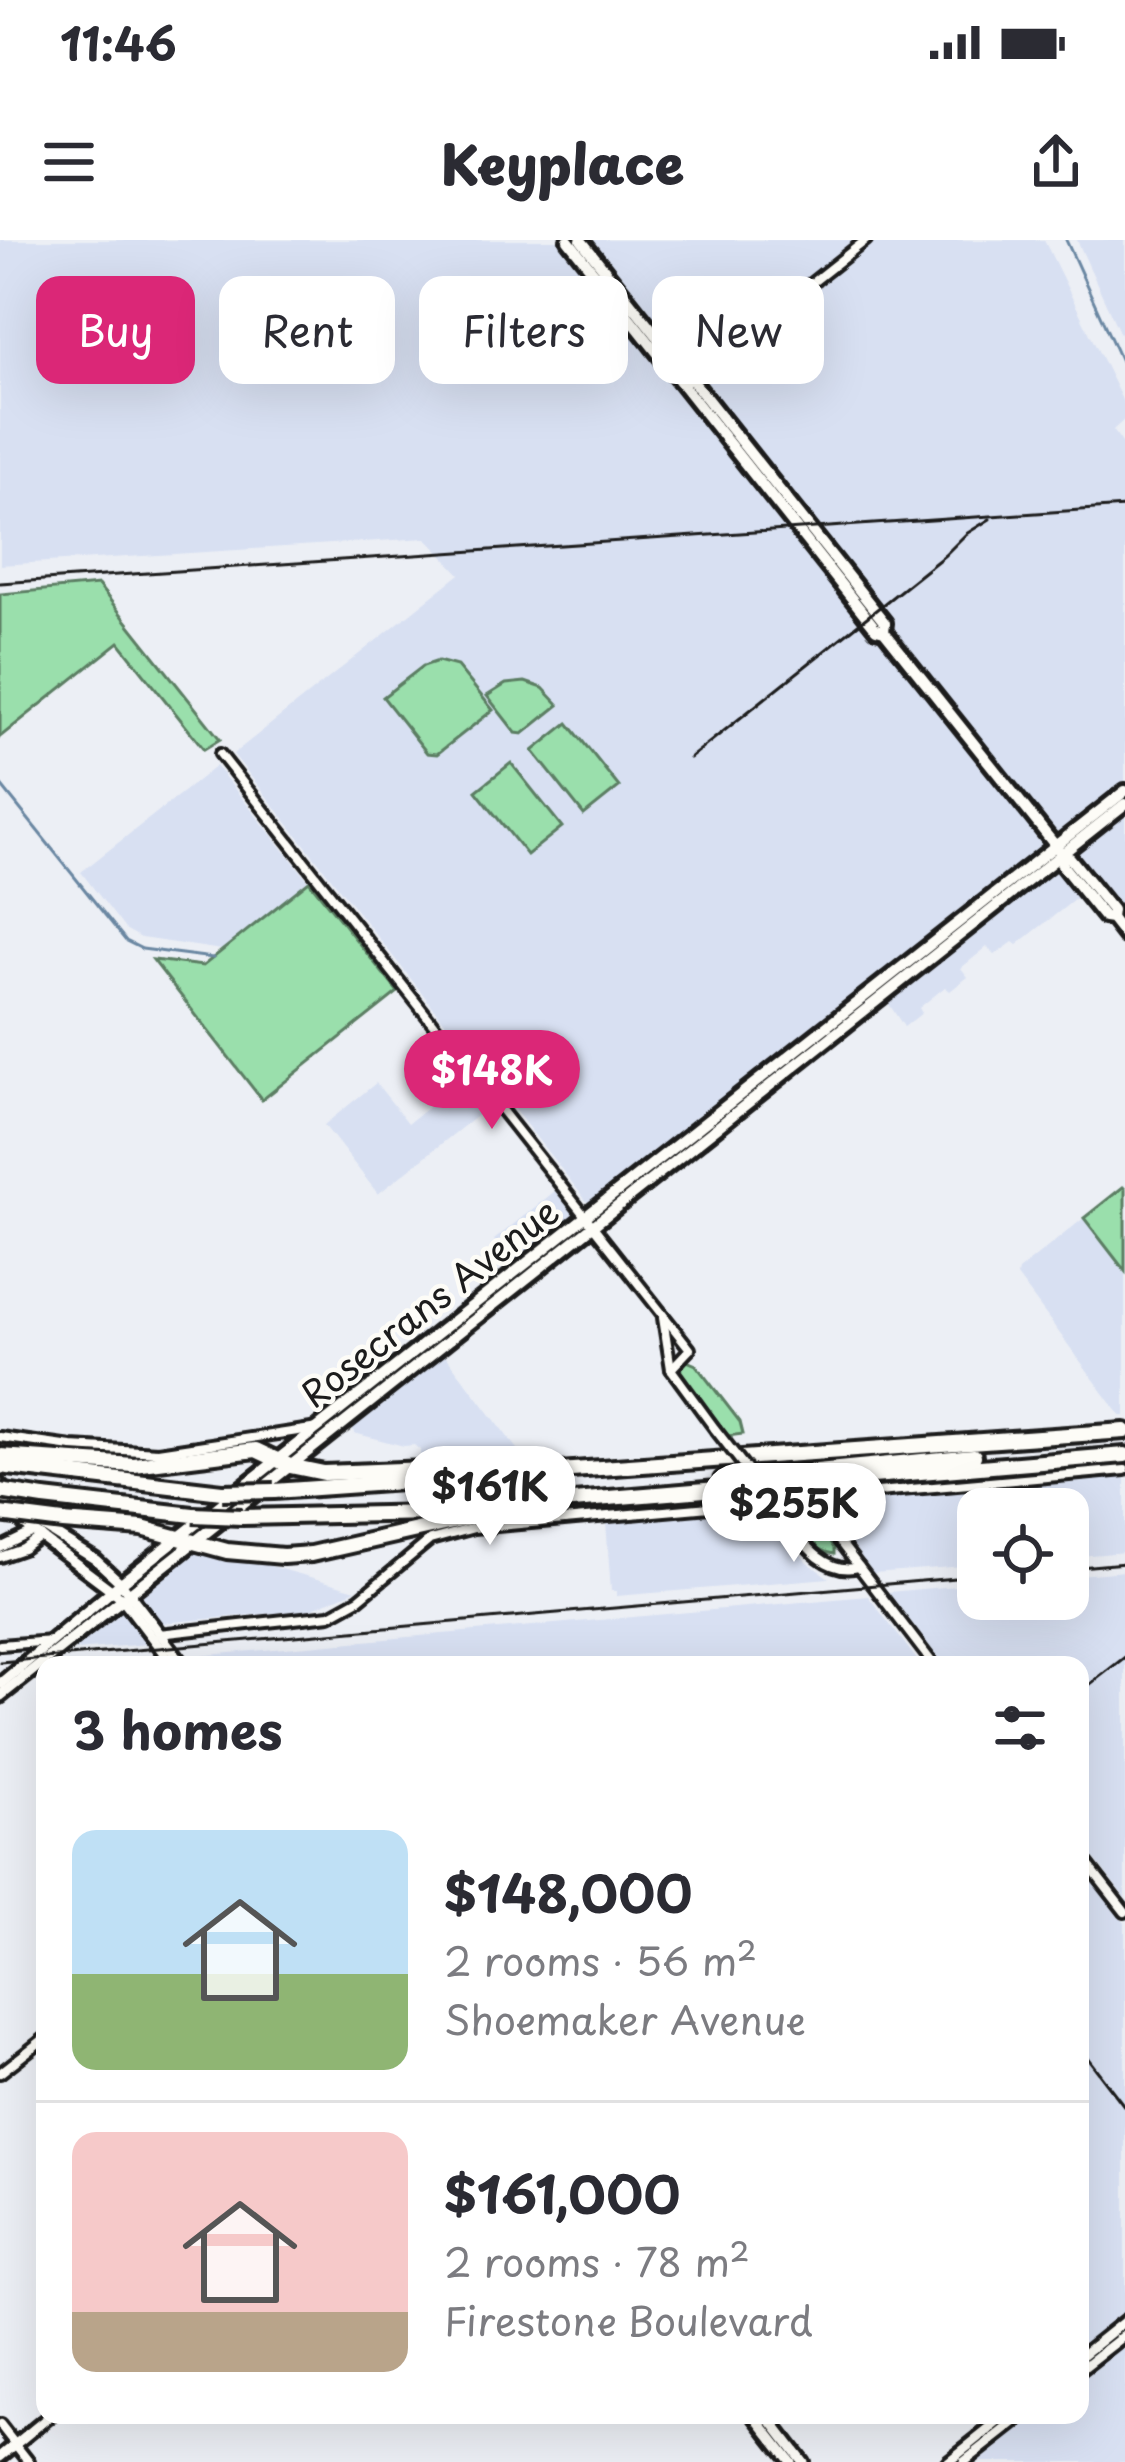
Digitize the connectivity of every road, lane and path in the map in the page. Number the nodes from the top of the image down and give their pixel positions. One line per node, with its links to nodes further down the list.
1 (568, 240): 6 (main road)
2 (581, 240): 5 (main road)
3 (866, 240): 4 (street)
4 (820, 276)
5 (652, 334)
6 (652, 340)
7 (689, 384): 11 (main road)
8 (220, 754): 13 (street)
9 (1125, 791): 11 (main road, Rosecrans Avenue)
10 (1125, 804): 11 (main road, Rosecrans Avenue)
11 (1058, 851): 12 (main road); 13 (main road, Rosecrans Avenue)
12 (1125, 936)
13 (590, 1222): 14 (street); 16 (main road, Rosecrans Avenue)
14 (661, 1311): 15 (street); 15 (street)
15 (671, 1369): 35 (street, bridge)
16 (379, 1389): 17 (main road, Rosecrans Avenue); 21 (main road, Rosecrans Avenue)
17 (320, 1428): 19 (street); 21 (main road, Rosecrans Avenue)
18 (1125, 1434): 24 (highway); 25 (highway); 30 (highway)
19 (0, 1437)
20 (1125, 1457): 28 (highway)
21 (284, 1463): 22 (highway); 24 (highway); 32 (main road, Rosecrans Avenue)
22 (0, 1465): 25 (highway, bridge)
23 (1125, 1470): 27 (street)
24 (565, 1471): 25 (highway)
25 (364, 1487)
26 (0, 1491): 30 (highway, bridge); 31 (main road)
27 (813, 1497): 34 (street); 38 (street)
28 (618, 1498): 30 (highway); 32 (highway)
29 (0, 1514): 32 (highway, bridge)
30 (372, 1515)
31 (41, 1531): 33 (street); 37 (main road)
32 (188, 1539): 37 (main road, Rosecrans Avenue)
33 (0, 1552)
34 (850, 1556): 35 (street); 36 (street)
35 (838, 1567): 36 (street)
36 (859, 1567): 45 (street)
37 (121, 1591): 38 (main road); 39 (main road, Rosecrans Avenue)
38 (156, 1635): 43 (main road); 44 (main road)
39 (57, 1644): 40 (street); 41 (main road, Rosecrans Avenue); 42 (main road, Rosecrans Avenue)
40 (0, 1646)
41 (40, 1656)
42 (44, 1656)
43 (168, 1656)
44 (176, 1656)
45 (927, 1656)
46 (36, 1659): 48 (main road, Rosecrans Avenue)
47 (36, 1663): 49 (main road, Rosecrans Avenue)
48 (0, 1684)
49 (0, 1696)
50 (1089, 1866): 51 (street)
51 (1125, 1912)
52 (36, 2045): 53 (street)
53 (0, 2073)
54 (1125, 2321): 56 (main road)
55 (1125, 2335): 57 (main road)
56 (1089, 2350)
57 (1089, 2363)
58 (40, 2424): 64 (main road)
59 (761, 2424): 67 (main road)
60 (774, 2424): 68 (main road)
61 (996, 2424): 69 (main road)
62 (1013, 2424): 70 (main road)
63 (0, 2426): 64 (street)
64 (15, 2444): 65 (main road); 66 (street)
65 (0, 2457)
66 (29, 2462)
67 (791, 2462)
68 (803, 2462)
69 (948, 2462)
70 (964, 2462)

